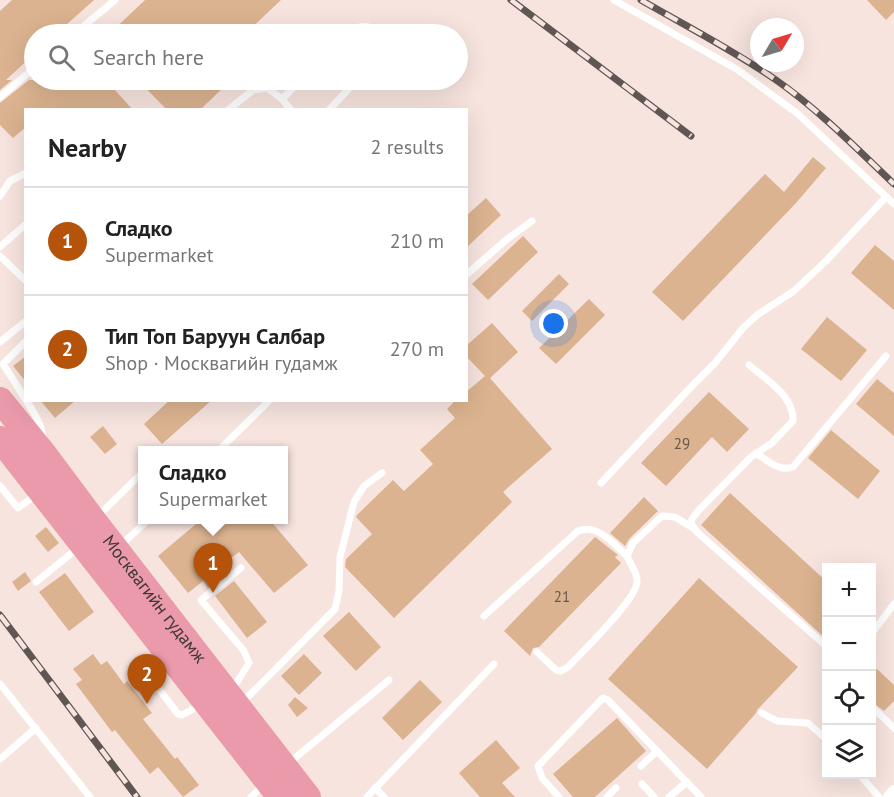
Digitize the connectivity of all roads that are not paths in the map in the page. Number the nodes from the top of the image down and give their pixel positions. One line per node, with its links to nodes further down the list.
1 (115, 0): 3 (lane)
2 (614, 0): 16 (lane)
3 (86, 24)
4 (24, 77): 9 (lane)
5 (253, 90): 11 (lane)
6 (270, 90): 10 (lane)
7 (291, 90): 10 (lane)
8 (347, 90): 13 (lane)
9 (0, 97)
10 (282, 99): 12 (lane)
11 (230, 108)
12 (289, 108)
13 (330, 108)
14 (24, 174): 15 (lane)
15 (0, 196)
16 (886, 197): 17 (lane); 39 (lane)
17 (894, 204)
18 (532, 221): 22 (lane)
19 (24, 226): 20 (lane)
20 (0, 247)
21 (0, 256): 23 (lane)
22 (468, 272)
23 (24, 279)
24 (24, 323): 25 (lane)
25 (0, 342)
26 (24, 343): 29 (lane)
27 (886, 356): 35 (lane)
28 (749, 365): 35 (lane)
29 (24, 397)
30 (0, 400): 36 (highway, Москвагийн гудамж)
31 (27, 402): 36 (lane)
32 (268, 402): 34 (lane)
33 (0, 440): 41 (highway, Москвагийн гудамж)
34 (223, 446)
35 (756, 453): 44 (lane)
36 (44, 454): 42 (highway, Москвагийн гудамж)
37 (382, 472): 58 (lane)
38 (138, 477): 42 (lane)
39 (601, 483)
40 (0, 486): 41 (lane)
41 (41, 492): 45 (highway, Москвагийн гудамж)
42 (93, 521): 46 (highway, Москвагийн гудамж)
43 (143, 524): 46 (lane)
44 (693, 528): 47 (lane); 53 (lane)
45 (82, 545): 49 (lane); 58 (highway, Москвагийн гудамж)
46 (116, 550): 58 (highway, Москвагийн гудамж)
47 (627, 555): 51 (lane); 54 (lane)
48 (241, 568): 58 (lane)
49 (36, 582)
50 (894, 604): 52 (lane)
51 (484, 616)
52 (876, 628)
53 (822, 642)
54 (537, 652)
55 (494, 664): 71 (lane)
56 (389, 680): 70 (lane)
57 (0, 684): 61 (lane)
58 (224, 701): 70 (highway, Москвагийн гудамж)
59 (876, 711): 62 (lane)
60 (762, 713): 63 (lane)
61 (36, 728): 65 (lane); 74 (lane)
62 (894, 728)
63 (822, 735)
64 (657, 751): 66 (lane); 68 (lane); 78 (lane)
65 (0, 759)
66 (641, 766)
67 (863, 779): 83 (lane)
68 (687, 782): 81 (lane); 82 (lane)
69 (642, 784): 80 (lane)
70 (271, 786): 75 (highway, Москвагийн гудамж)
71 (375, 788): 76 (lane); 77 (lane)
72 (616, 788): 79 (lane)
73 (894, 792): 84 (street)
74 (90, 797)
75 (308, 797)
76 (367, 797)
77 (384, 797)
78 (559, 797)
79 (607, 797)
80 (654, 797)
81 (669, 797)
82 (702, 797)
83 (879, 797)
84 (890, 797)

